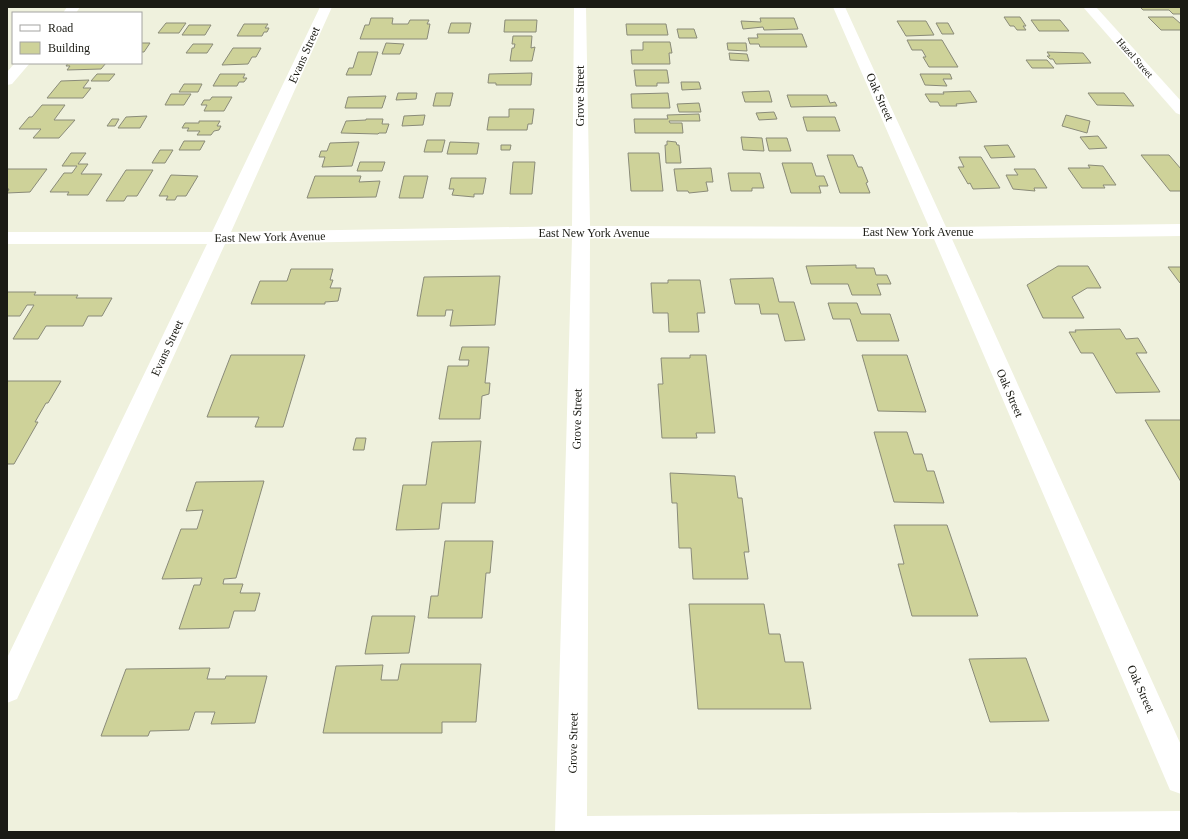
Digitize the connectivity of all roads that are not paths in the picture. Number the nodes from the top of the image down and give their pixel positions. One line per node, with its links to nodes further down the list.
1 (326, 7): 12 (street, Evans Street)
2 (580, 7): 9 (street, Grove Street)
3 (839, 7): 10 (street, Oak Street)
4 (1089, 7): 7 (street, Hazel Street)
5 (22, 64): 6 (street)
6 (7, 81)
7 (1181, 110)
8 (1181, 230): 10 (street, East New York Avenue)
9 (582, 232): 10 (street, East New York Avenue); 12 (street, East New York Avenue); 16 (street, Grove Street)
10 (941, 233): 14 (street, Oak Street)
11 (7, 238): 12 (street, East New York Avenue)
12 (218, 238): 13 (street, Evans Street)
13 (7, 689)
14 (1181, 779)
15 (1181, 827): 17 (street)
16 (572, 832)
17 (580, 832)

